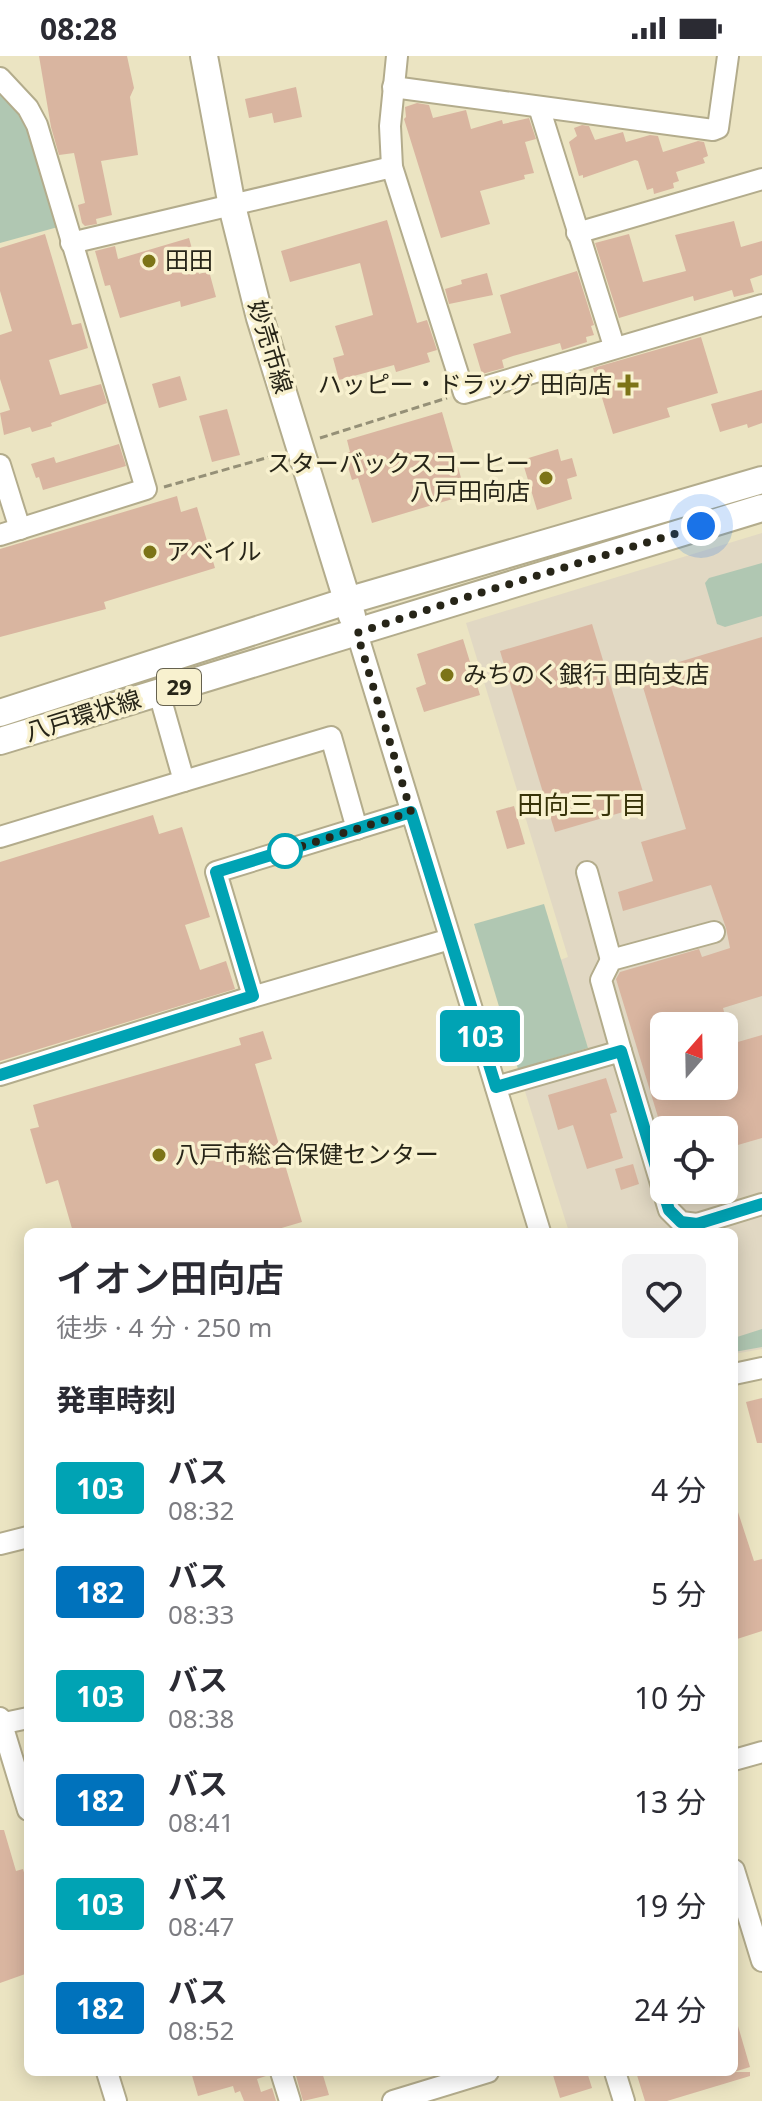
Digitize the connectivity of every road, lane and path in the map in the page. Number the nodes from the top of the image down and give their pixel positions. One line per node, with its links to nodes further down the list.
1 (204, 56): 9 (main road, 妙売市線)
2 (397, 56): 5 (street)
3 (728, 56): 6 (street)
4 (0, 78): 11 (street)
5 (393, 87): 6 (street); 7 (street)
6 (539, 107): 10 (street)
7 (392, 167): 9 (street); 14 (street)
8 (762, 179): 10 (street)
9 (232, 206): 11 (street); 23 (main road, 妙売市線)
10 (577, 233): 13 (street)
11 (71, 243): 19 (street)
12 (762, 305): 13 (street)
13 (614, 346): 14 (street)
14 (464, 393): 15 (path)
15 (317, 440)
16 (283, 453): 19 (path)
17 (0, 465): 21 (street)
18 (762, 480): 23 (main road, 八戸環状線 / 29)
19 (146, 489): 21 (street)
20 (762, 508): 24 (main road, 八戸環状線 / 29)
21 (20, 529): 22 (street)
22 (0, 535)
23 (347, 601): 24 (main road, 妙売市線); 26 (main road, 八戸環状線 / 29)
24 (357, 633): 25 (main road, 八戸環状線 / 29); 29 (street)
25 (159, 693): 27 (main road, 八戸環状線 / 29); 28 (street)
26 (1, 709)
27 (0, 741)
28 (184, 781): 30 (street); 31 (street)
29 (411, 812): 30 (street); 34 (street)
30 (357, 829): 36 (street)
31 (0, 837)
32 (587, 872): 35 (street)
33 (714, 932): 35 (street)
34 (450, 939): 36 (street); 39 (street)
35 (611, 960): 37 (street)
36 (253, 996): 38 (street)
37 (621, 1051): 39 (street); 40 (street)
38 (0, 1075)
39 (496, 1087): 41 (street)
40 (762, 1204)
41 (539, 1228)
42 (762, 1368): 43 (street)
43 (738, 1373)
44 (24, 1538): 45 (street)
45 (0, 1544)
46 (24, 1719): 47 (street)
47 (1, 1722): 50 (street)
48 (762, 1752): 49 (street)
49 (738, 1759)
50 (24, 1797)
51 (738, 1883): 52 (street)
52 (762, 1961)
53 (108, 2076): 57 (street)
54 (282, 2076): 58 (street)
55 (475, 2076): 59 (street)
56 (616, 2076): 60 (street)
57 (116, 2101)
58 (290, 2101)
59 (393, 2101)
60 (624, 2101)

